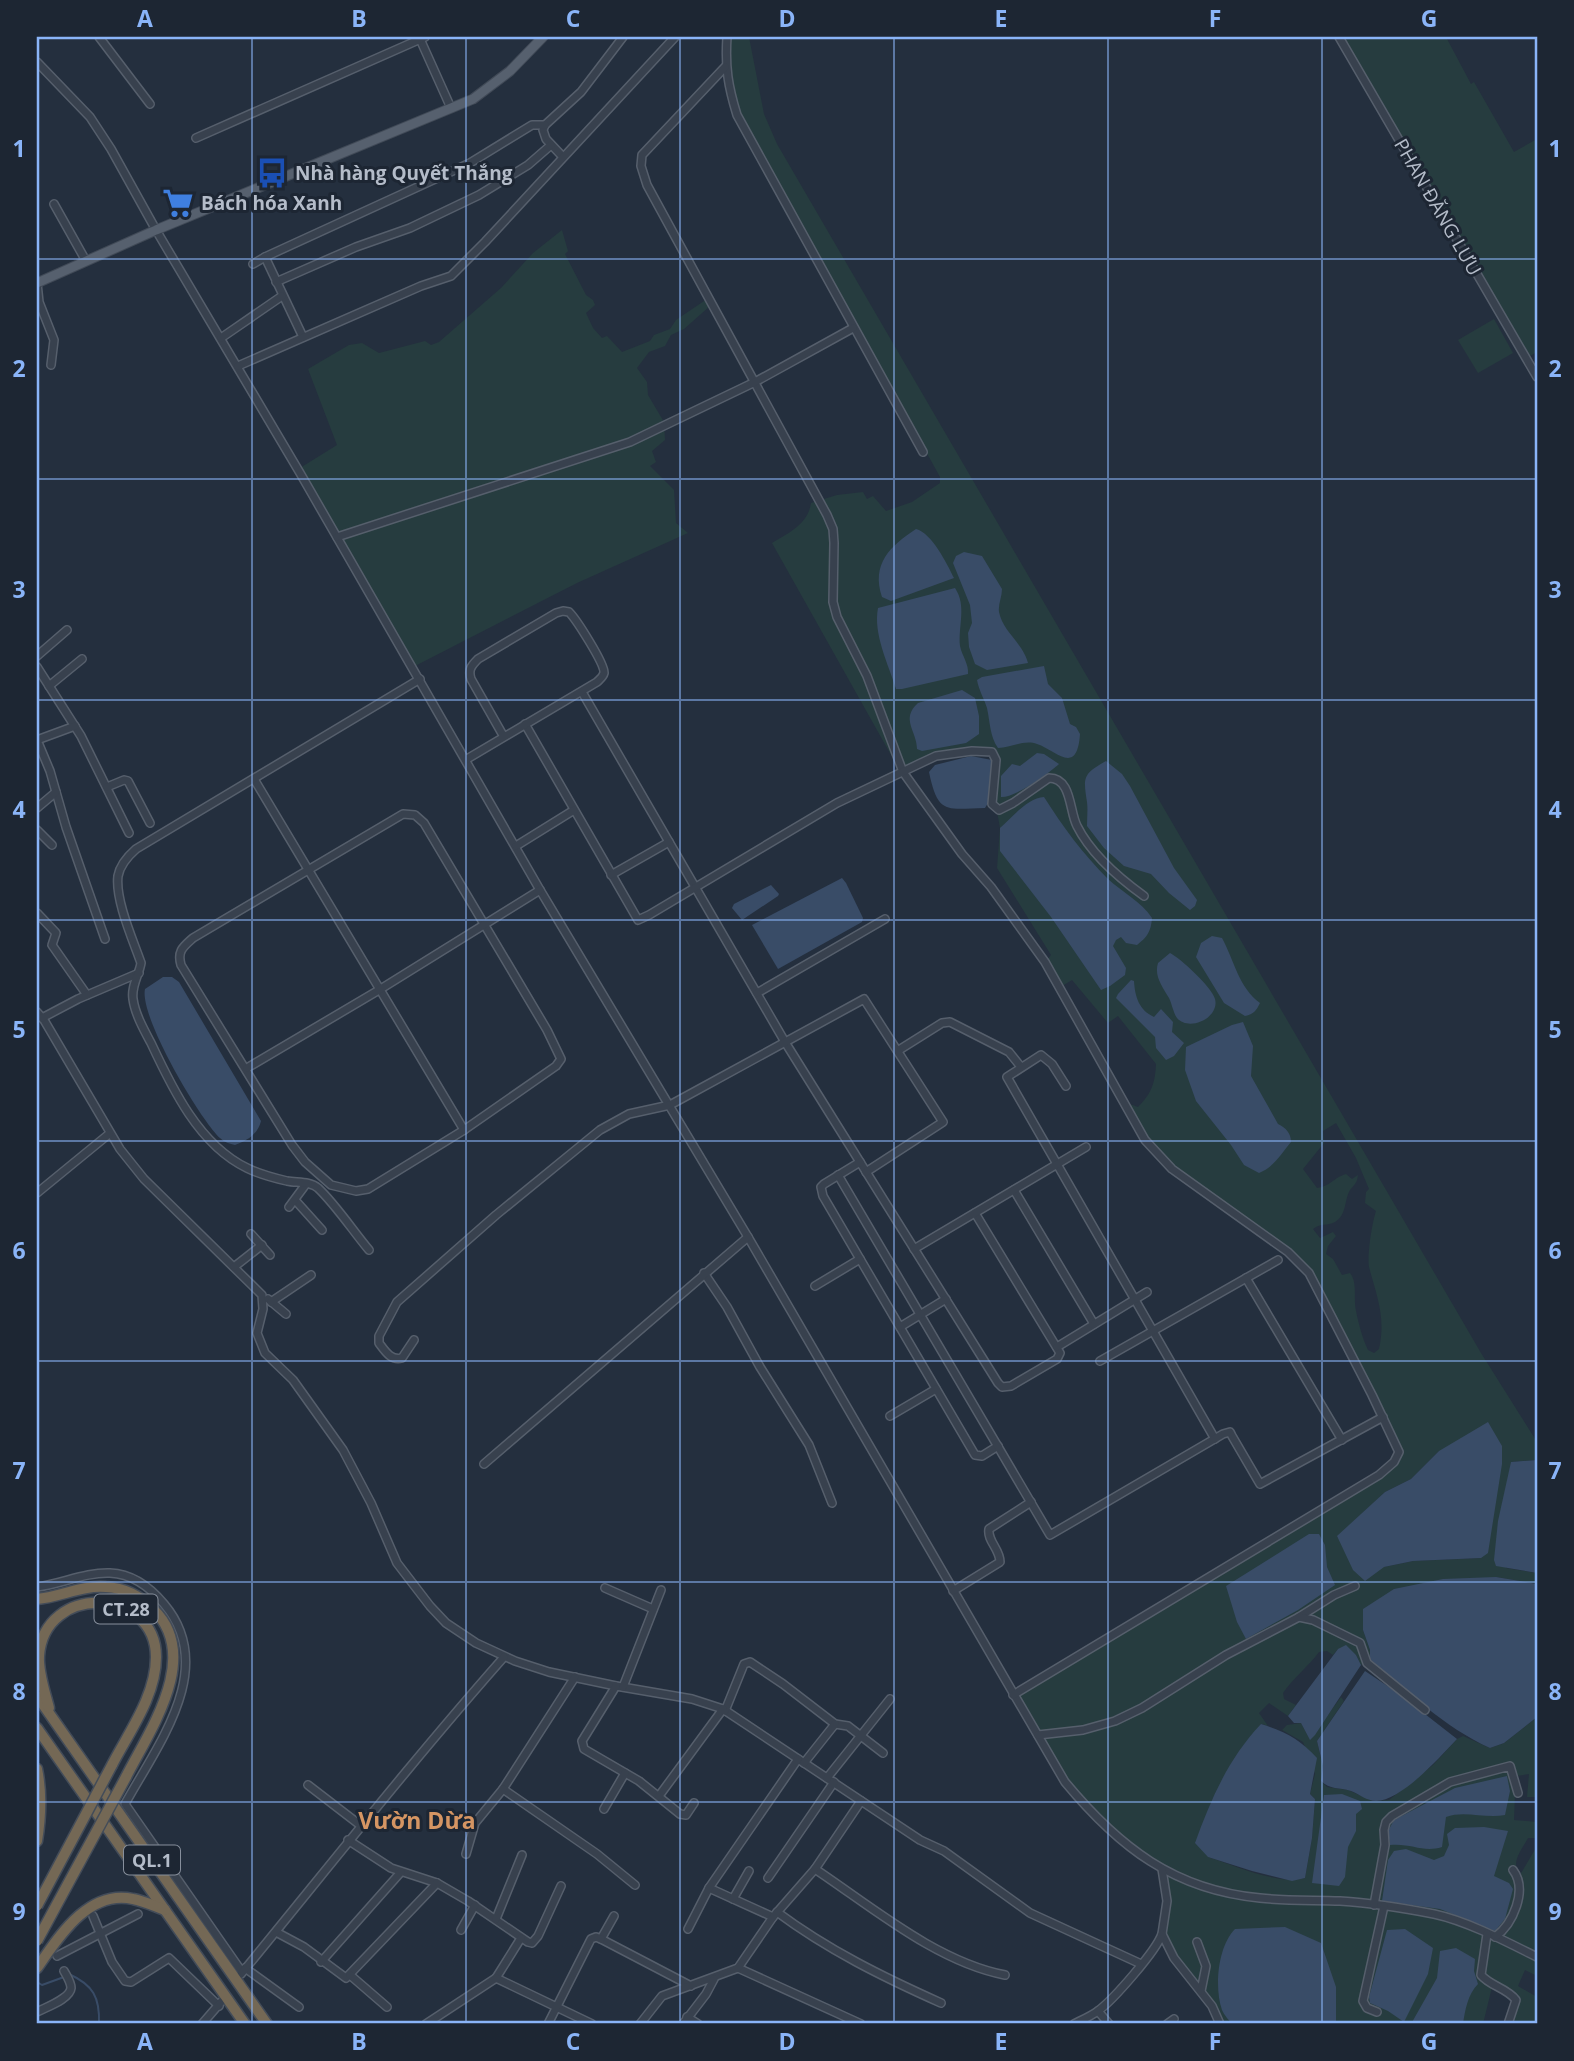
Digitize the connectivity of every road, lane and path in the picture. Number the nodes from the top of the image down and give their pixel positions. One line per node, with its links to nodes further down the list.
1 (99, 37): 10 (street)
2 (543, 37): 11 (main road)
3 (623, 37): 12 (street)
4 (675, 37): 15 (street)
5 (727, 37): 9 (street)
6 (1339, 37): 29 (street, PHAN ĐĂNG LƯU)
7 (423, 38): 11 (street); 13 (street)
8 (37, 62): 17 (street)
9 (725, 67): 24 (street); 30 (street)
10 (150, 104)
11 (451, 108): 17 (main road)
12 (545, 125): 14 (street); 18 (street)
13 (196, 138)
14 (551, 145): 15 (street); 21 (street)
15 (563, 157): 25 (street)
16 (54, 204): 19 (street)
17 (156, 230): 19 (main road); 26 (street)
18 (265, 257): 20 (street); 21 (street)
19 (86, 261): 22 (main road)
20 (253, 264)
21 (276, 282): 23 (street)
22 (37, 283): 27 (street)
23 (282, 296): 25 (street); 26 (street)
24 (853, 328): 30 (street); 31 (street)
25 (303, 337): 28 (street)
26 (221, 338): 28 (street)
27 (51, 365)
28 (238, 366): 32 (street)
29 (1537, 377)
30 (755, 382): 32 (street); 45 (street)
31 (923, 452)
32 (337, 537): 37 (street)
33 (68, 630): 34 (street)
34 (37, 656)
35 (82, 659): 38 (street)
36 (37, 667): 38 (street)
37 (419, 679): 44 (street); 46 (street)
38 (50, 686): 41 (street)
39 (582, 692): 40 (street); 42 (street); 54 (street)
40 (524, 724): 42 (street); 50 (street)
41 (75, 726): 43 (street); 47 (street)
42 (504, 737): 44 (street)
43 (38, 748): 48 (street)
44 (467, 759): 56 (street)
45 (903, 772): 59 (street); 61 (street); 119 (street)
46 (254, 779): 57 (street); 66 (street)
47 (107, 787): 51 (street); 53 (street)
48 (56, 792): 49 (street); 65 (street)
49 (37, 807)
50 (574, 810): 56 (street); 58 (street)
51 (150, 823)
52 (37, 830): 55 (street)
53 (128, 833)
54 (669, 842): 58 (street); 59 (street)
55 (52, 845)
56 (516, 846): 60 (street)
57 (308, 870): 64 (street); 67 (street); 74 (street)
58 (611, 875): 59 (street)
59 (695, 887): 68 (street)
60 (540, 890): 64 (street); 76 (street)
61 (1144, 896)
62 (37, 913): 69 (street)
63 (885, 919): 68 (street)
64 (485, 925): 67 (street); 77 (street)
65 (105, 939)
66 (139, 973): 69 (street); 84 (street)
67 (379, 990): 74 (street); 77 (street)
68 (757, 993): 71 (street)
69 (87, 995): 70 (street)
70 (39, 1015): 78 (street)
71 (785, 1042): 72 (street); 76 (street); 80 (street)
72 (899, 1050): 73 (street); 82 (street)
73 (1021, 1067): 75 (street); 81 (street)
74 (247, 1068): 77 (street)
75 (1066, 1086)
76 (670, 1105): 92 (street); 114 (street)
77 (464, 1130)
78 (109, 1134): 86 (street); 99 (street)
79 (1086, 1147): 81 (street)
80 (860, 1162): 82 (street); 83 (street)
81 (1056, 1165): 85 (street); 107 (street)
82 (866, 1172): 95 (street)
83 (838, 1175): 97 (street); 110 (street)
84 (306, 1184): 87 (street); 94 (street)
85 (1014, 1190): 89 (street); 111 (street)
86 (37, 1194)
87 (295, 1200): 88 (street); 90 (street)
88 (289, 1207)
89 (975, 1213): 95 (street); 115 (street)
90 (322, 1230)
91 (251, 1234): 93 (street)
92 (748, 1237): 100 (street); 130 (street)
93 (262, 1245): 96 (street); 99 (street)
94 (369, 1250)
95 (914, 1250): 106 (street)
96 (270, 1255)
97 (860, 1259): 103 (street); 112 (street)
98 (1278, 1260): 102 (street)
99 (234, 1267): 105 (street)
100 (704, 1273): 123 (street); 125 (street)
101 (311, 1275): 108 (street)
102 (1246, 1278): 113 (street); 121 (street)
103 (815, 1286)
104 (1147, 1292): 107 (street)
105 (262, 1295): 108 (street); 134 (street)
106 (946, 1299): 110 (street); 115 (street)
107 (1134, 1299): 111 (street); 113 (street)
108 (271, 1302): 109 (street)
109 (286, 1314)
110 (920, 1315): 112 (street); 122 (street)
111 (1094, 1324): 115 (street)
112 (900, 1327): 117 (street)
113 (1153, 1331): 116 (street); 120 (street)
114 (414, 1340)
115 (1056, 1347)
116 (1100, 1361)
117 (936, 1389): 118 (street); 122 (street)
118 (890, 1416)
119 (1383, 1417): 121 (street); 137 (street)
120 (1215, 1439): 121 (street); 124 (street)
121 (1342, 1440)
122 (998, 1446): 124 (street)
123 (484, 1464)
124 (1031, 1502): 130 (street)
125 (832, 1503)
126 (1355, 1586): 133 (street)
127 (37, 1587): 202 (street)
128 (605, 1588): 132 (street)
129 (661, 1590): 132 (street)
130 (953, 1591): 137 (street)
131 (37, 1600): 193 (highway, CT.28, bridge)
132 (653, 1609): 136 (street)
133 (1299, 1617): 141 (street); 146 (street)
134 (504, 1657): 135 (street); 159 (street)
135 (575, 1677): 136 (street); 153 (street)
136 (619, 1687): 140 (street); 150 (street)
137 (1013, 1695): 146 (street)
138 (37, 1696): 142 (highway, QL.1)
139 (890, 1699): 145 (street)
140 (724, 1710): 143 (street); 148 (street); 155 (street)
141 (1425, 1710)
142 (50, 1715): 177 (highway, CT.28, bridge); 202 (highway, QL.1)
143 (835, 1724): 145 (street); 148 (street)
144 (37, 1728): 179 (highway, QL.1)
145 (861, 1735): 147 (street); 151 (street)
146 (1038, 1735): 164 (street)
147 (883, 1753)
148 (801, 1761): 151 (street); 173 (street)
149 (37, 1769): 161 (highway)
150 (625, 1773): 155 (street); 158 (street)
151 (830, 1780): 156 (street); 169 (street)
152 (308, 1785): 159 (street)
153 (503, 1789): 162 (street); 171 (street)
154 (1518, 1793): 176 (street)
155 (659, 1796): 157 (street)
156 (861, 1801): 165 (street); 199 (street)
157 (694, 1803)
158 (604, 1809)
159 (360, 1825): 160 (street)
160 (348, 1840): 168 (street); 187 (street)
161 (37, 1841)
162 (466, 1854)
163 (522, 1855): 184 (street)
164 (1162, 1869): 176 (street); 189 (street)
165 (815, 1870): 181 (street); 204 (street)
166 (1513, 1870): 190 (street)
167 (749, 1871): 174 (street)
168 (401, 1872): 170 (street); 197 (street)
169 (768, 1878)
170 (437, 1883): 175 (street); 203 (street)
171 (635, 1885)
172 (561, 1886): 191 (street)
173 (709, 1888): 174 (street); 185 (street)
174 (733, 1899): 181 (street)
175 (475, 1905): 184 (street); 186 (street)
176 (1374, 1905): 178 (street)
177 (37, 1906)
178 (1384, 1906): 190 (street); 216 (street)
179 (165, 1910): 198 (highway); 209 (highway, QL.1)
180 (138, 1914): 188 (street)
181 (775, 1914): 200 (street); 210 (street)
182 (93, 1916): 188 (street)
183 (614, 1916): 192 (street)
184 (496, 1919): 191 (street)
185 (688, 1929)
186 (461, 1930)
187 (276, 1932): 197 (street); 202 (street)
188 (101, 1934): 195 (street); 209 (street)
189 (1162, 1934): 199 (street); 208 (street)
190 (1491, 1935): 196 (street); 230 (street)
191 (521, 1938): 205 (street)
192 (601, 1939): 207 (street); 213 (street)
193 (37, 1941)
194 (1197, 1942): 208 (street)
195 (57, 1956)
196 (1537, 1957)
197 (321, 1962): 203 (street)
198 (40, 1964)
199 (1141, 1964): 214 (street)
200 (738, 1968): 206 (street); 226 (street)
201 (64, 1971): 215 (street)
202 (241, 1973): 211 (street); 220 (highway, QL.1)
203 (350, 1975): 212 (street)
204 (1005, 1975)
205 (496, 1978): 213 (street); 221 (street)
206 (714, 1978): 207 (street); 217 (street)
207 (691, 1986): 224 (street)
208 (1201, 1991): 229 (street)
209 (222, 2001): 218 (street); 219 (highway, QL.1)
210 (941, 2003)
211 (299, 2007)
212 (387, 2007)
213 (555, 2008): 222 (street); 223 (street)
214 (1098, 2011): 227 (street); 228 (street)
215 (37, 2012)
216 (1377, 2012)
217 (685, 2021): 225 (street)
218 (202, 2024)
219 (245, 2024)
220 (267, 2024)
221 (426, 2024)
222 (548, 2024)
223 (592, 2024)
224 (640, 2024)
225 (698, 2024)
226 (861, 2024)
227 (1074, 2024)
228 (1109, 2024)
229 (1220, 2024)
230 (1508, 2024)

